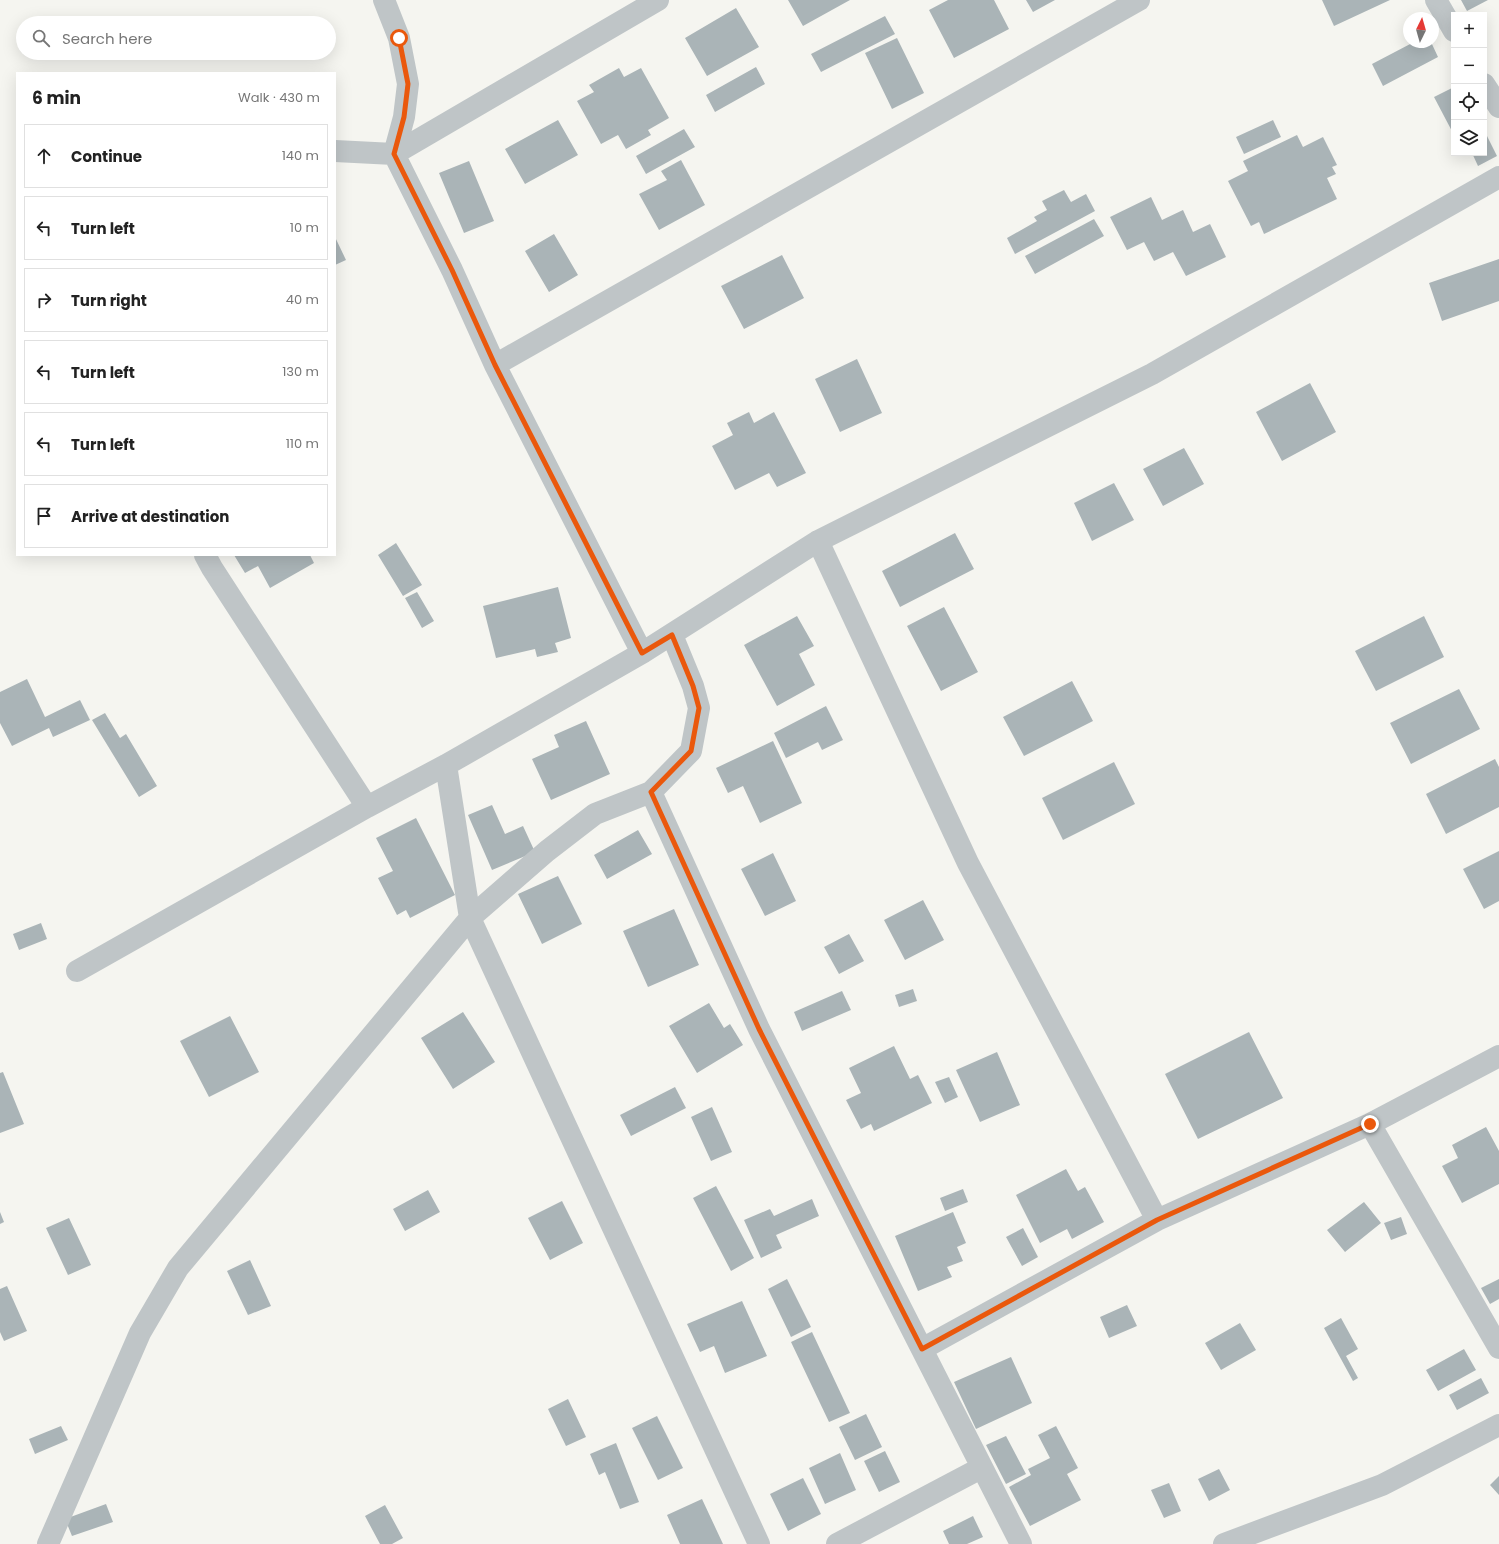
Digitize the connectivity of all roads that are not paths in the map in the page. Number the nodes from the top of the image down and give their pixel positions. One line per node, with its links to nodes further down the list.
1 (384, 0): 9 (street)
2 (658, 0): 9 (street)
3 (1139, 0): 11 (street)
4 (1436, 0): 5 (street)
5 (1451, 26)
6 (1487, 89): 7 (street)
7 (1499, 108)
8 (336, 151): 9 (street)
9 (394, 154): 11 (street)
10 (1499, 177): 12 (street)
11 (495, 365): 15 (street)
12 (818, 541): 14 (street); 23 (street)
13 (206, 556): 18 (street)
14 (672, 635): 15 (street); 17 (street)
15 (642, 653): 16 (street)
16 (446, 765): 18 (street); 19 (street)
17 (651, 792): 19 (street); 25 (street)
18 (367, 806): 20 (street)
19 (470, 918): 28 (street); 29 (street)
20 (77, 971)
21 (1499, 1056): 22 (street)
22 (1370, 1124): 23 (street); 24 (street)
23 (1157, 1220): 25 (street)
24 (1499, 1348)
25 (922, 1349): 27 (street)
26 (1499, 1425): 32 (street)
27 (981, 1468): 30 (street); 31 (street)
28 (48, 1544)
29 (759, 1544)
30 (837, 1544)
31 (1021, 1544)
32 (1224, 1544)

